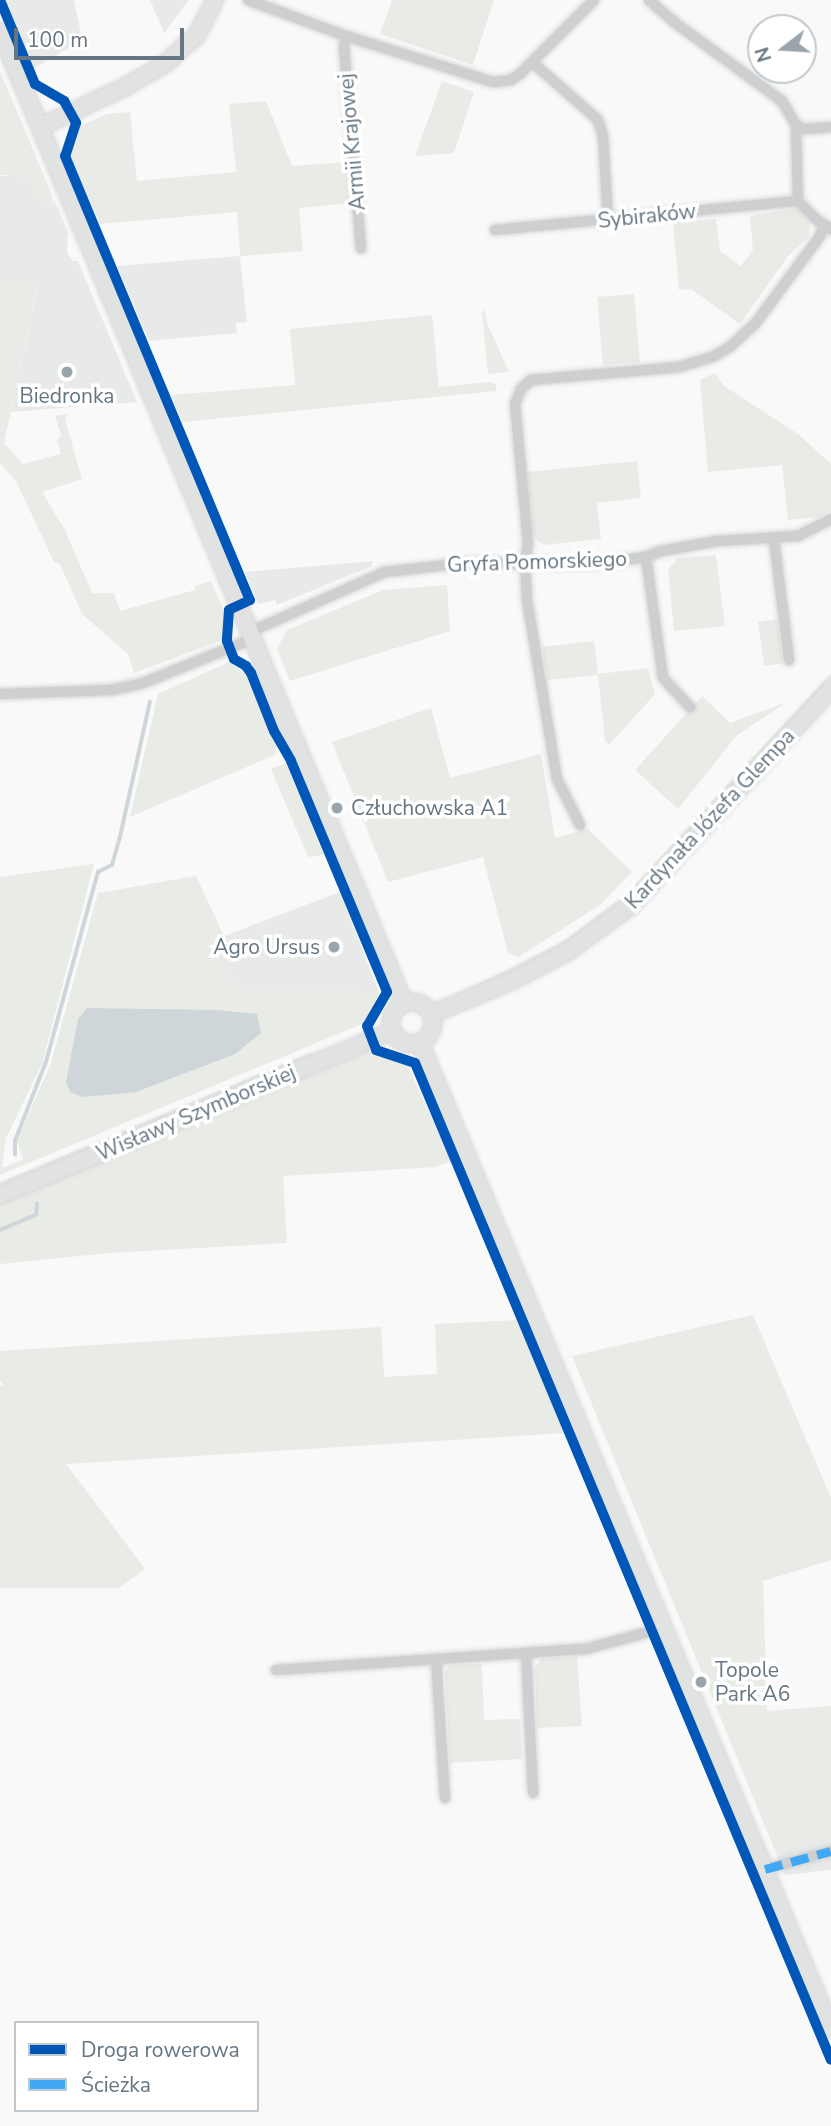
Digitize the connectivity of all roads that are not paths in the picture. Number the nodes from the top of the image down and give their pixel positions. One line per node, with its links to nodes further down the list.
1 (215, 0): 9 (main road)
2 (248, 0): 6 (street, Armii Krajowej)
3 (594, 0): 7 (street, Armii Krajowej)
4 (649, 0): 8 (street)
5 (0, 31): 9 (main road)
6 (346, 36): 7 (street, Armii Krajowej); 15 (street, Armii Krajowej)
7 (533, 62): 12 (street)
8 (796, 125): 10 (street); 11 (street)
9 (40, 127): 20 (main road)
10 (831, 127)
11 (798, 201): 12 (street, Sybiraków); 13 (street)
12 (608, 219): 14 (street, Sybiraków)
13 (828, 227): 19 (street)
14 (495, 230)
15 (361, 248)
16 (831, 519): 17 (street, Gryfa Pomorskiego)
17 (774, 539): 18 (street, Gryfa Pomorskiego); 21 (street)
18 (646, 557): 19 (street, Gryfa Pomorskiego); 24 (street)
19 (524, 564): 20 (street, Gryfa Pomorskiego); 25 (street)
20 (251, 636): 23 (street, Gryfa Pomorskiego); 26 (main road)
21 (789, 660)
22 (831, 689): 27 (main road, Kardynała Józefa Glempa)
23 (0, 694)
24 (690, 707)
25 (580, 825)
26 (404, 1003): 27 (main road); 28 (main road)
27 (432, 1014): 29 (main road)
28 (392, 1031): 29 (main road); 30 (main road, Wisławy Szymborskiej)
29 (420, 1043): 31 (main road)
30 (0, 1195)
31 (663, 1628): 32 (street); 38 (main road)
32 (526, 1653): 33 (street); 35 (street)
33 (436, 1659): 34 (street); 36 (street)
34 (276, 1670)
35 (533, 1793)
36 (444, 1798)
37 (831, 1851): 38 (street)
38 (765, 1869): 39 (main road)
39 (831, 2029)

